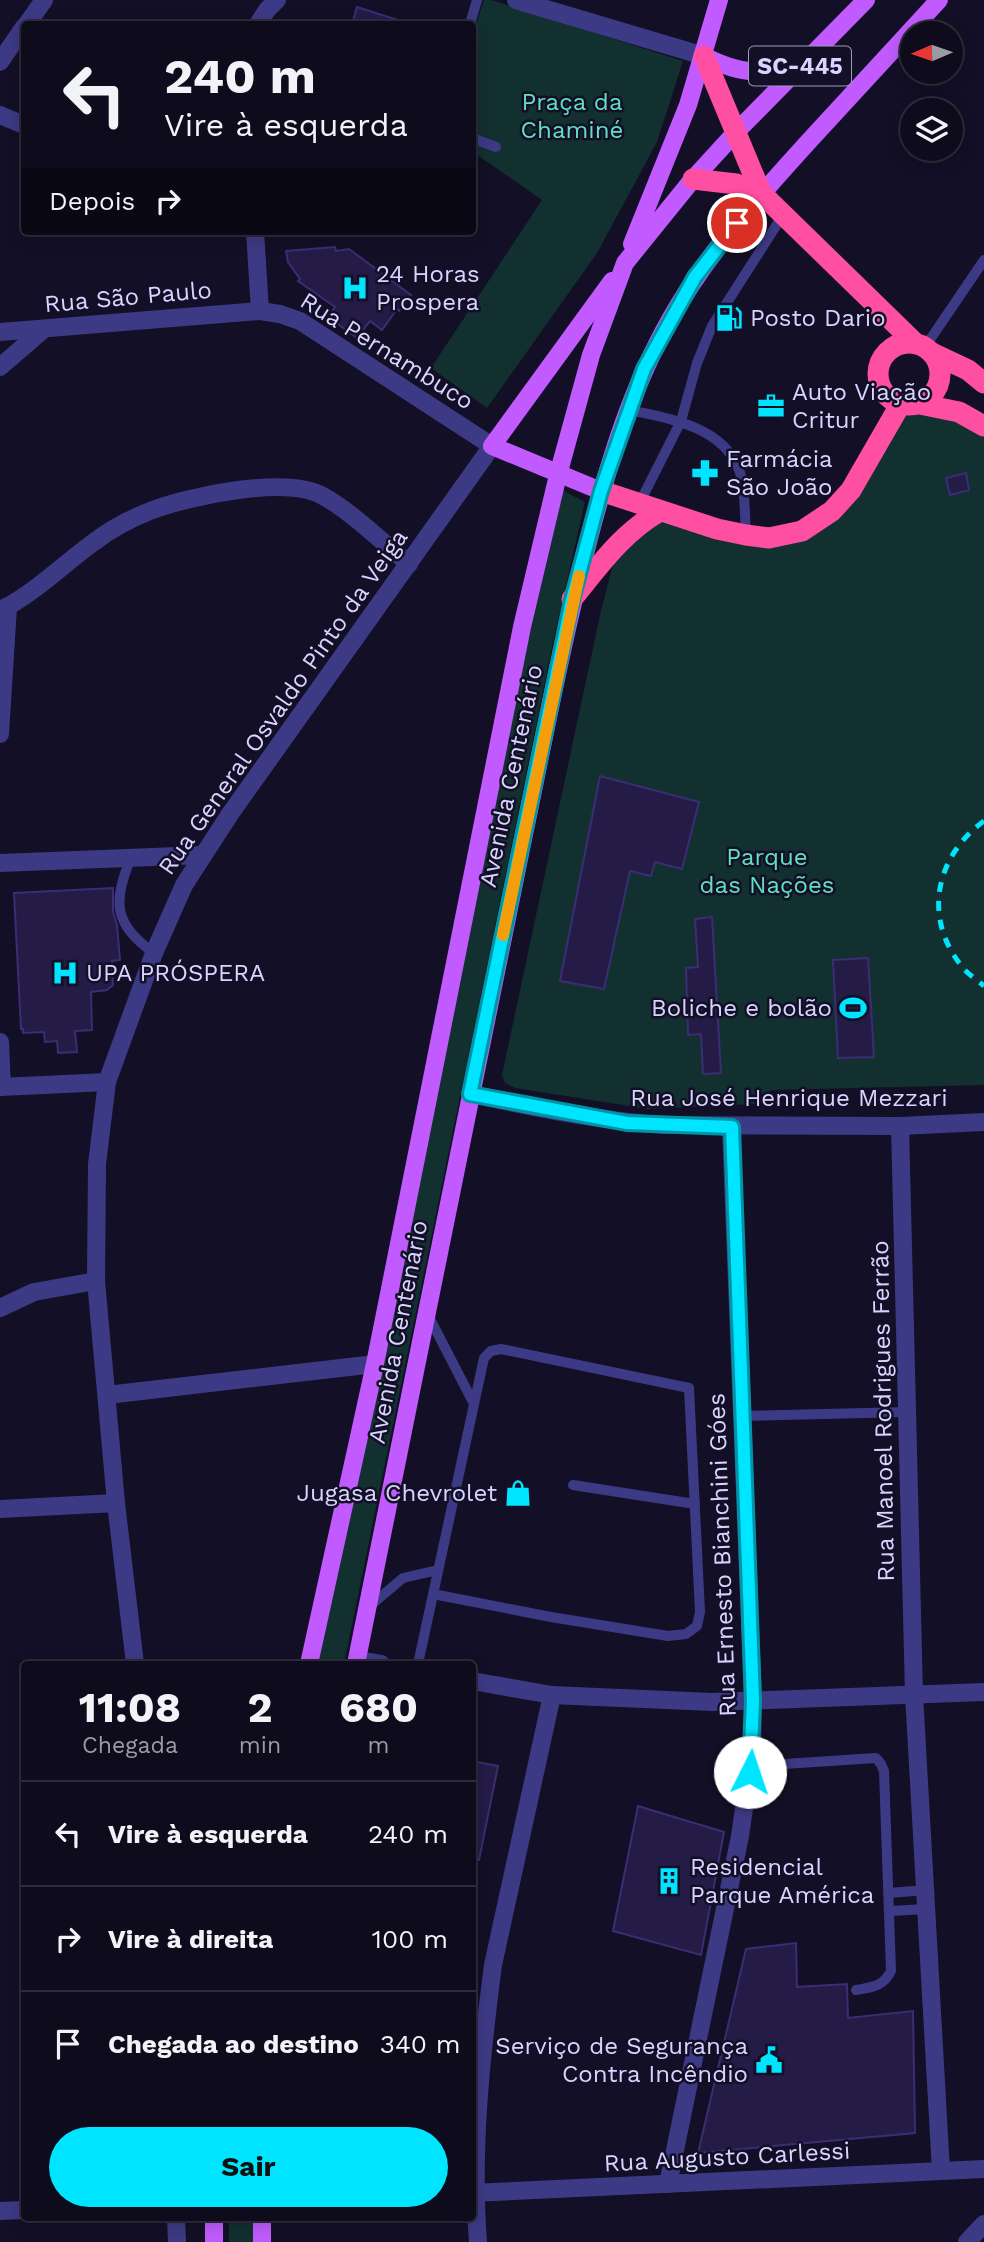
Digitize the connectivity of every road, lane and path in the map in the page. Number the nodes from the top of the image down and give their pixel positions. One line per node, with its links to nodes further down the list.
1 (44, 0): 7 (street)
2 (477, 0): 8 (lane)
3 (516, 0): 10 (street)
4 (719, 0): 10 (main road, Rua General Osvaldo Pinto da Veiga)
5 (866, 0): 12 (main road, Avenida Centenário / SC-445)
6 (939, 0): 19 (main road, Avenida Centenário / SC-445)
7 (29, 21)
8 (471, 21)
9 (21, 33): 11 (street)
10 (704, 56): 12 (main road); 15 (highway); 23 (main road, Rua General Osvaldo Pinto da Veiga)
11 (0, 62)
12 (803, 63): 15 (main road, Avenida Centenário / SC-445)
13 (0, 115): 14 (street)
14 (21, 124)
15 (736, 132): 18 (main road, Avenida Centenário / SC-445); 19 (highway)
16 (476, 140): 17 (lane)
17 (496, 147)
18 (693, 179): 19 (highway); 23 (main road, Avenida Centenário / SC-445)
19 (761, 193): 20 (highway); 31 (main road, Avenida Centenário)
20 (784, 215): 27 (highway); 32 (lane)
21 (255, 235): 24 (street, Rua Pernambuco)
22 (984, 260): 27 (lane)
23 (625, 262): 34 (main road, Rua General Osvaldo Pinto da Veiga); 35 (main road, Avenida Centenário)
24 (260, 311): 25 (street, Rua São Paulo); 34 (street, Rua Pernambuco)
25 (44, 329): 26 (street, Rua São Paulo); 28 (street)
26 (0, 332)
27 (924, 348): 29 (highway); 30 (highway); 30 (highway)
28 (0, 367)
29 (984, 383)
30 (910, 404): 33 (highway); 39 (highway)
31 (629, 410): 32 (lane); 36 (main road, Avenida Centenário)
32 (681, 421): 37 (lane); 39 (lane)
33 (984, 426)
34 (492, 446): 35 (main road, Rua Pernambuco); 40 (street, Rua General Osvaldo Pinto da Veiga)
35 (558, 475): 36 (main road, Rua Pernambuco); 58 (main road, Avenida Centenário)
36 (601, 491): 37 (highway); 41 (main road, Avenida Centenário)
37 (639, 504): 38 (highway)
38 (660, 511): 39 (highway); 41 (highway)
39 (746, 535)
40 (409, 564): 42 (street); 44 (street, Rua General Osvaldo Pinto da Veiga)
41 (572, 600): 51 (main road, Avenida Centenário)
42 (4, 609): 43 (street)
43 (0, 734)
44 (203, 855): 45 (street); 47 (street, Rua General Osvaldo Pinto da Veiga)
45 (131, 858): 46 (street); 47 (lane)
46 (0, 863)
47 (154, 953): 49 (street, Rua General Osvaldo Pinto da Veiga)
48 (0, 1042): 50 (street)
49 (107, 1082): 50 (street); 55 (street, Rua General Osvaldo Pinto da Veiga)
50 (1, 1087)
51 (470, 1094): 54 (street, Rua José Henrique Mezzari); 57 (main road, Avenida Centenário)
52 (984, 1122): 53 (street, Rua José Henrique Mezzari)
53 (900, 1126): 54 (street, Rua José Henrique Mezzari); 61 (street, Rua Manoel Rodrigues Ferrão)
54 (732, 1127): 62 (street, Rua Ernesto Bianchini Góes)
55 (96, 1281): 56 (street); 59 (street, Rua General Osvaldo Pinto da Veiga)
56 (0, 1308)
57 (427, 1313): 60 (lane); 69 (main road, Avenida Centenário)
58 (375, 1364): 59 (street); 71 (main road, Avenida Centenário)
59 (107, 1395): 64 (street, Rua General Osvaldo Pinto da Veiga)
60 (474, 1405): 65 (lane); 67 (lane)
61 (907, 1412): 62 (lane); 76 (street, Rua Manoel Rodrigues Ferrão)
62 (742, 1416): 78 (street, Rua Ernesto Bianchini Góes)
63 (573, 1485): 65 (lane)
64 (116, 1503): 66 (street); 70 (street, Rua General Osvaldo Pinto da Veiga)
65 (695, 1504): 68 (lane)
66 (0, 1509)
67 (438, 1570): 68 (lane); 69 (lane)
68 (433, 1594): 73 (lane)
69 (368, 1608): 72 (main road, Avenida Centenário)
70 (135, 1661)
71 (310, 1661)
72 (357, 1661)
73 (419, 1661)
74 (476, 1682): 77 (street)
75 (984, 1692): 76 (street)
76 (915, 1694): 78 (street); 80 (street)
77 (552, 1695): 78 (street); 85 (street)
78 (753, 1701): 88 (street, Rua Ernesto Bianchini Góes)
79 (785, 1764): 81 (lane)
80 (926, 1890): 81 (lane); 82 (street)
81 (889, 1893): 83 (lane)
82 (926, 1909): 83 (lane); 87 (street)
83 (890, 1911): 84 (lane)
84 (856, 1990)
85 (476, 2150)
86 (984, 2169): 87 (street, Rua Augusto Carlessi)
87 (941, 2171): 88 (street, Rua Augusto Carlessi)
88 (668, 2184): 89 (street, Rua Augusto Carlessi)
89 (476, 2193)
90 (21, 2210): 91 (street)
91 (0, 2211)
92 (176, 2221): 97 (street)
93 (214, 2221): 98 (main road)
94 (262, 2221): 99 (main road)
95 (476, 2221): 100 (street)
96 (984, 2224): 101 (street)
97 (177, 2242)
98 (214, 2242)
99 (262, 2242)
100 (478, 2242)
101 (967, 2242)

